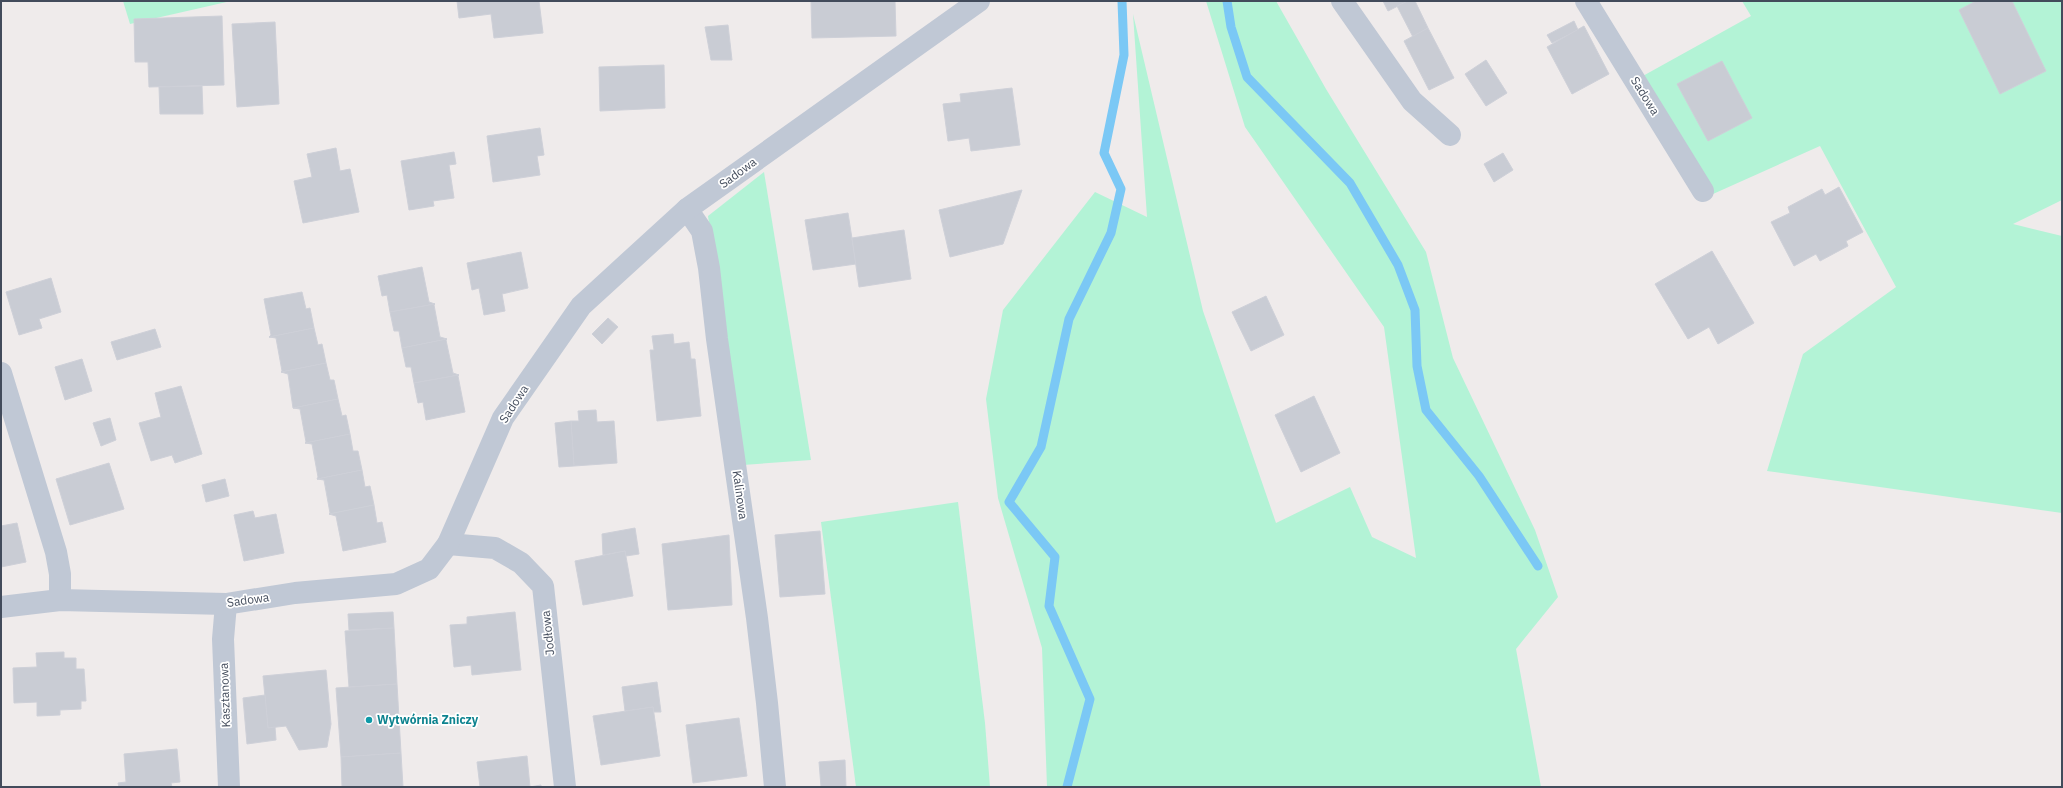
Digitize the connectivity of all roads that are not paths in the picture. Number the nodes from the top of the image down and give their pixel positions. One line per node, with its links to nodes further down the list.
1 (979, 1): 6 (street, Sadowa)
2 (1342, 1): 4 (street)
3 (1586, 1): 5 (street, Sadowa)
4 (1450, 134)
5 (1703, 191)
6 (687, 209): 8 (street, Sadowa); 14 (street, Kalinowa)
7 (1, 373): 9 (street)
8 (448, 544): 10 (street, Sadowa); 13 (street, Jodłowa)
9 (60, 600): 10 (street, Sadowa); 11 (street, Sadowa)
10 (226, 604): 12 (street, Kasztanowa)
11 (1, 607)
12 (229, 787)
13 (565, 787)
14 (775, 787)

